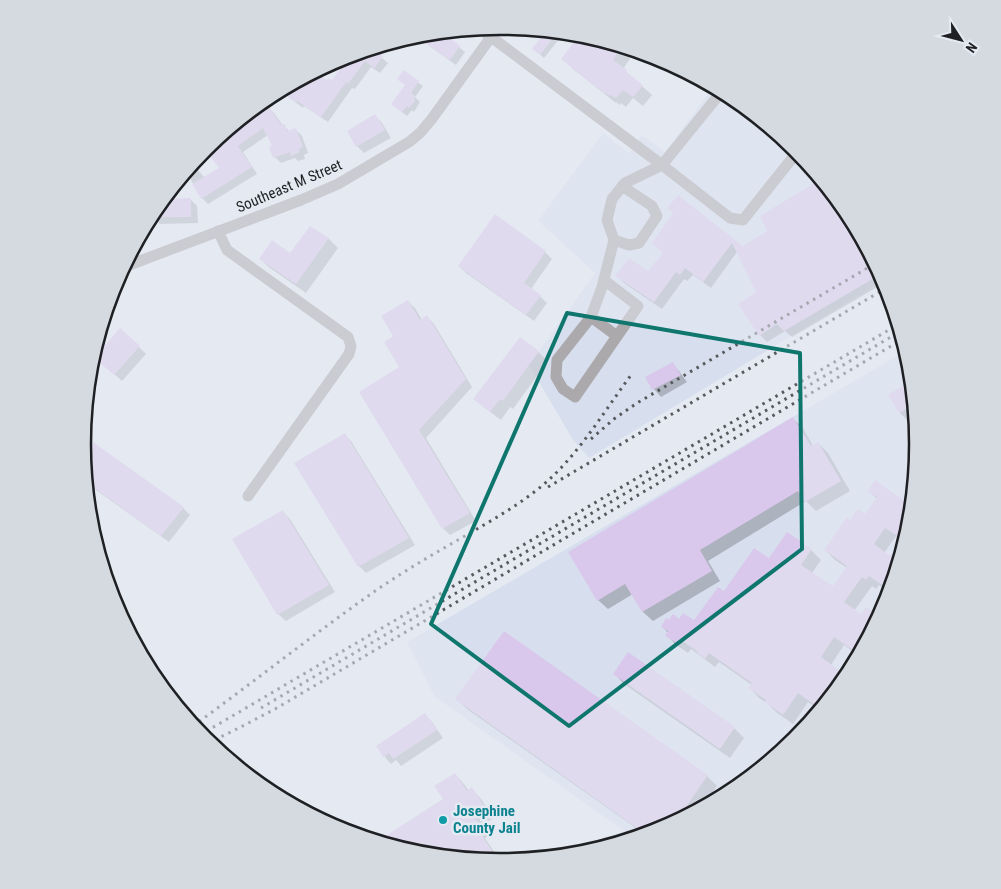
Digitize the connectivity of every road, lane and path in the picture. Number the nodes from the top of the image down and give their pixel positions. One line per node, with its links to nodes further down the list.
1 (491, 37): 4 (street); 6 (street, Southeast M Street)
2 (717, 97): 4 (street)
3 (793, 158): 4 (street)
4 (662, 165): 5 (street)
5 (622, 186): 7 (street); 7 (street)
6 (218, 231): 8 (street, Southeast M Street); 12 (street)
7 (614, 240): 9 (street)
8 (133, 264)
9 (604, 280): 10 (street); 11 (street)
10 (591, 317): 11 (street); 11 (street)
11 (617, 336)
12 (248, 496)

